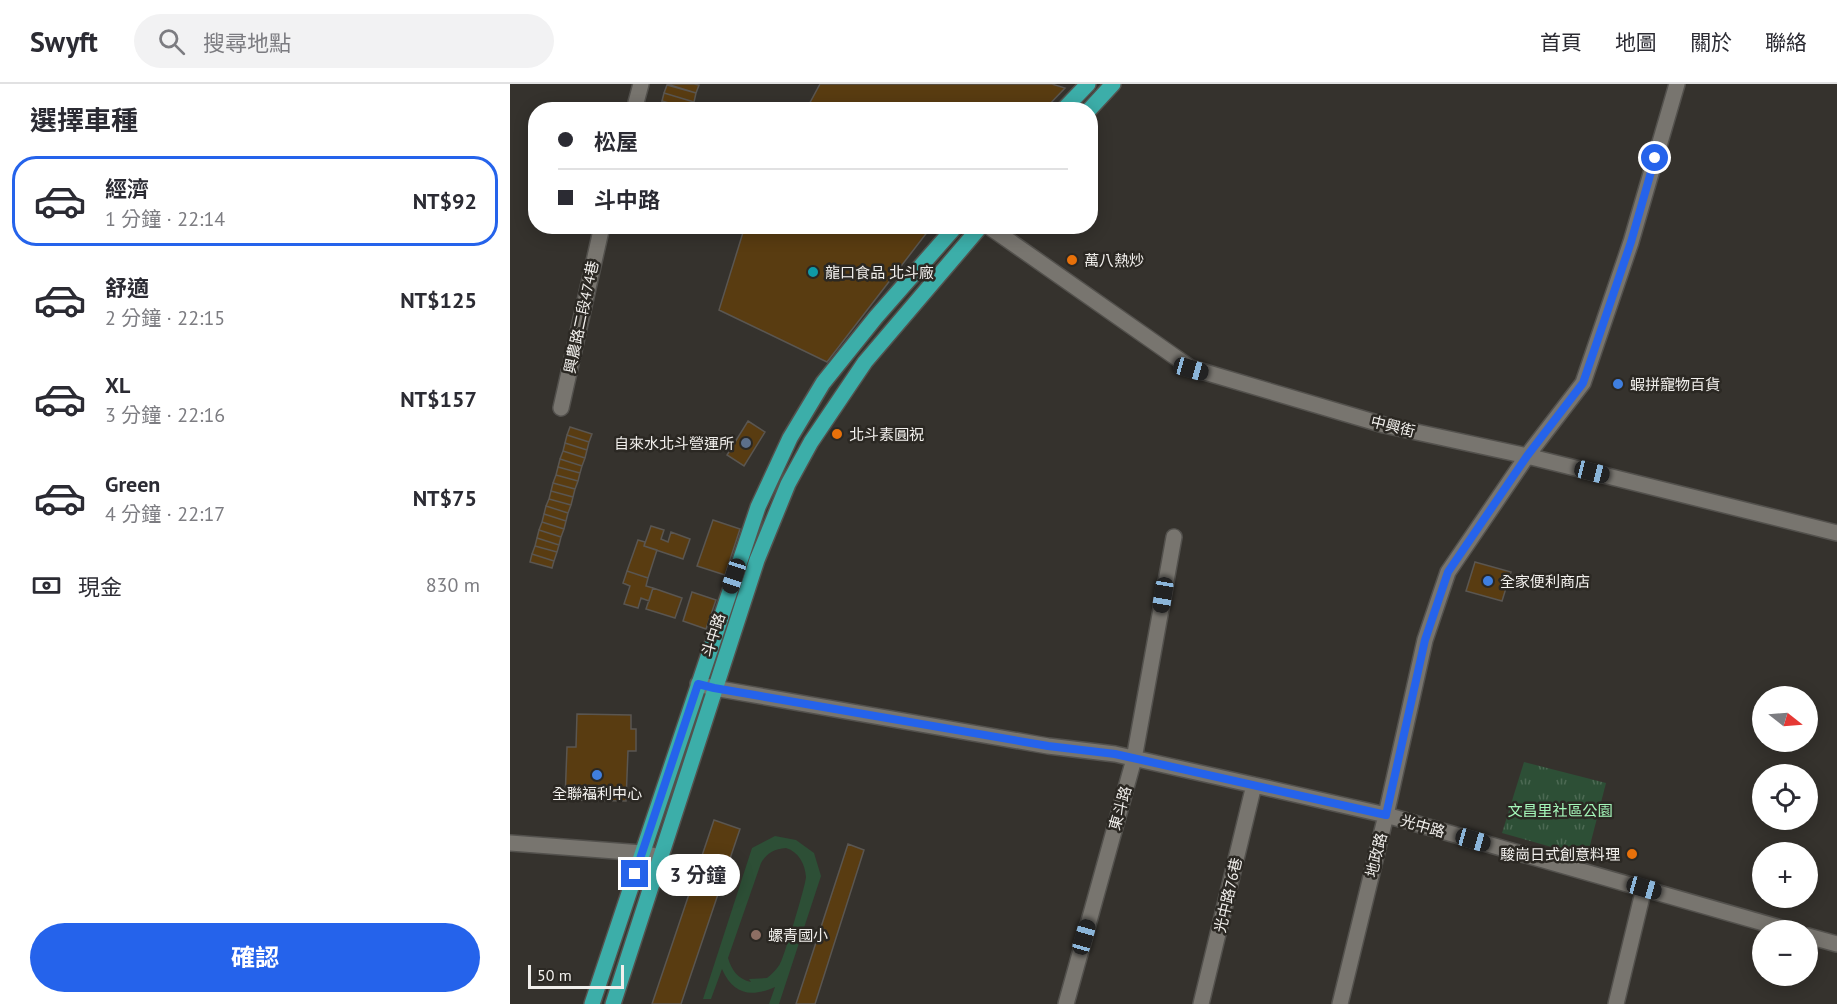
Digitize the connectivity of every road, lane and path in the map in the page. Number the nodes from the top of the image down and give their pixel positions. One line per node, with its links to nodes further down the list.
1 (641, 84): 5 (street)
2 (1088, 84): 6 (main road)
3 (1113, 84): 7 (main road)
4 (1677, 84): 13 (street, 地政路)
5 (636, 102)
6 (1071, 102)
7 (1096, 102)
8 (600, 234): 12 (street, 興農路二段474巷)
9 (949, 234): 16 (main road, 斗中路)
10 (974, 234): 17 (main road, 斗中路)
11 (999, 234): 13 (street, 中興街)
12 (561, 408)
13 (1527, 456): 14 (street, 中興街); 22 (street, 地政路)
14 (1837, 534)
15 (1174, 537): 20 (street, 東斗路)
16 (741, 555): 17 (main road); 18 (main road, 斗中路)
17 (757, 560): 19 (main road, 斗中路)
18 (698, 684): 19 (street, 光中路); 24 (main road, 斗中路)
19 (714, 688): 20 (street, 光中路); 25 (main road, 斗中路)
20 (1134, 759): 21 (street, 光中路); 32 (street, 東斗路)
21 (1254, 785): 22 (street, 光中路); 33 (street, 光中路76巷)
22 (1386, 815): 26 (street, 光中路); 34 (street, 地政路)
23 (510, 843): 24 (street)
24 (642, 853): 25 (street); 30 (main road, 斗中路)
25 (661, 857): 31 (main road, 斗中路)
26 (1644, 888): 27 (street, 光中路); 35 (street)
27 (1754, 920)
28 (1818, 939): 29 (street)
29 (1837, 944)
30 (592, 1004)
31 (613, 1004)
32 (1066, 1004)
33 (1201, 1004)
34 (1340, 1004)
35 (1616, 1004)

